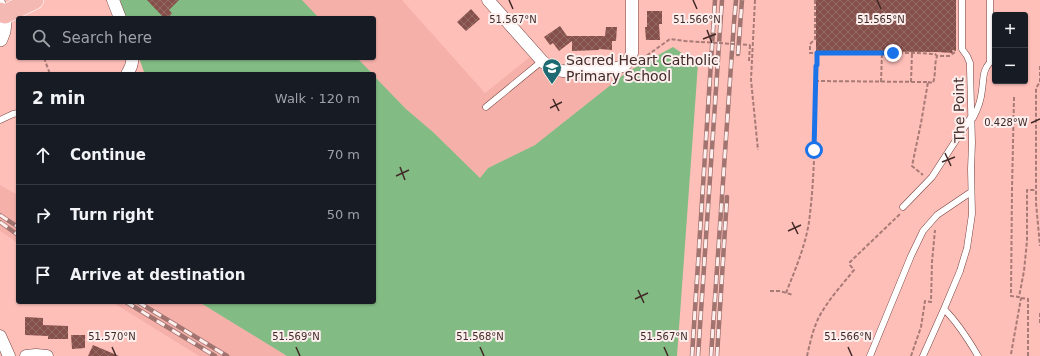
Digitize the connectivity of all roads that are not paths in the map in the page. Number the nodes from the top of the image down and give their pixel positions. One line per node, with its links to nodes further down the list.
1 (34, 0): 7 (main road)
2 (113, 0): 8 (street)
3 (488, 0): 11 (street)
4 (632, 0): 11 (street)
5 (962, 0): 15 (lane, The Point)
6 (990, 0): 15 (lane)
7 (2, 9): 9 (street)
8 (119, 16)
9 (0, 40)
10 (132, 60): 12 (street)
11 (542, 60): 13 (lane)
12 (128, 72)
13 (486, 107)
14 (16, 113): 16 (lane)
15 (971, 117): 17 (lane, The Point); 18 (lane)
16 (0, 120)
17 (971, 192): 19 (lane, The Point); 24 (lane)
18 (904, 207)
19 (944, 309): 25 (lane, The Point); 26 (lane)
20 (0, 336): 21 (street)
21 (9, 356)
22 (26, 356): 23 (street)
23 (47, 356)
24 (870, 356)
25 (923, 356)
26 (978, 356)

